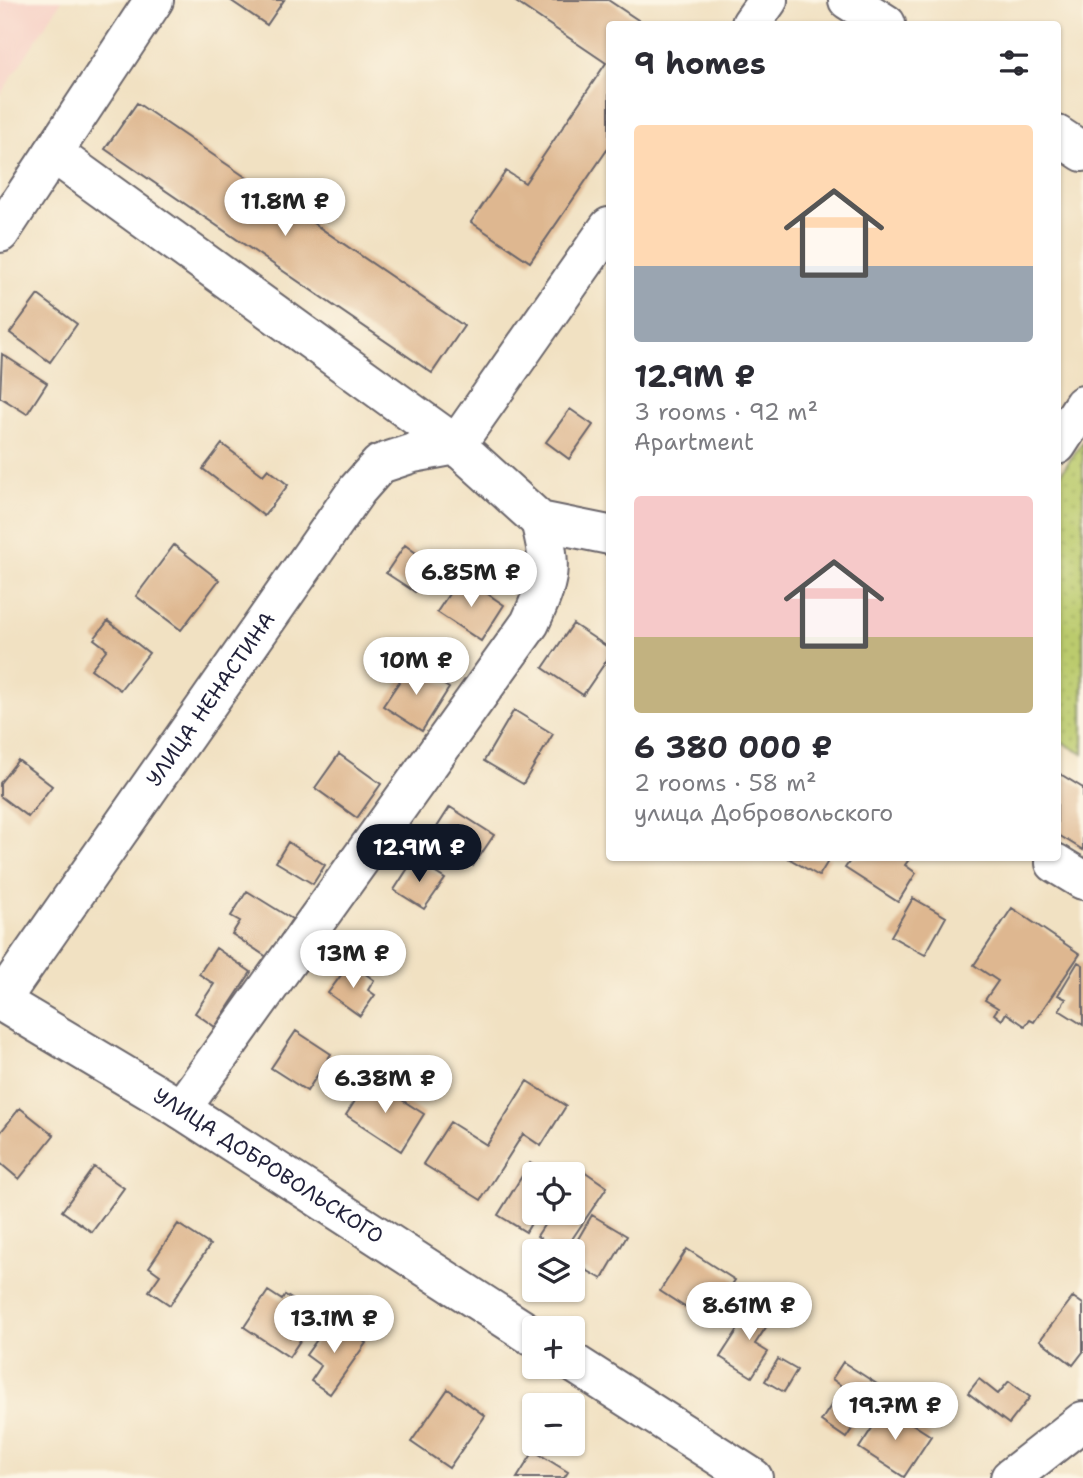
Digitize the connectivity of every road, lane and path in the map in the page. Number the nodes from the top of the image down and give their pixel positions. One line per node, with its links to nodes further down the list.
1 (155, 0): 8 (street)
2 (768, 0): 4 (street)
3 (854, 1): 5 (street)
4 (753, 21)
5 (882, 21)
6 (1061, 138): 7 (street)
7 (1083, 152)
8 (53, 153): 10 (street); 13 (street)
9 (606, 231): 13 (street)
10 (0, 233)
11 (1083, 405): 12 (street)
12 (1061, 439)
13 (456, 445): 14 (street); 16 (street, УЛИЦА НЕНАСТИНА)
14 (540, 521): 15 (street); 17 (street)
15 (606, 535)
16 (0, 1001): 17 (street, УЛИЦА ДОБРОВОЛЬСКОГО)
17 (181, 1109): 18 (street, УЛИЦА ДОБРОВОЛЬСКОГО)
18 (522, 1330)
19 (585, 1372): 21 (street)
20 (1083, 1421): 22 (street)
21 (736, 1474)
22 (1010, 1478)

